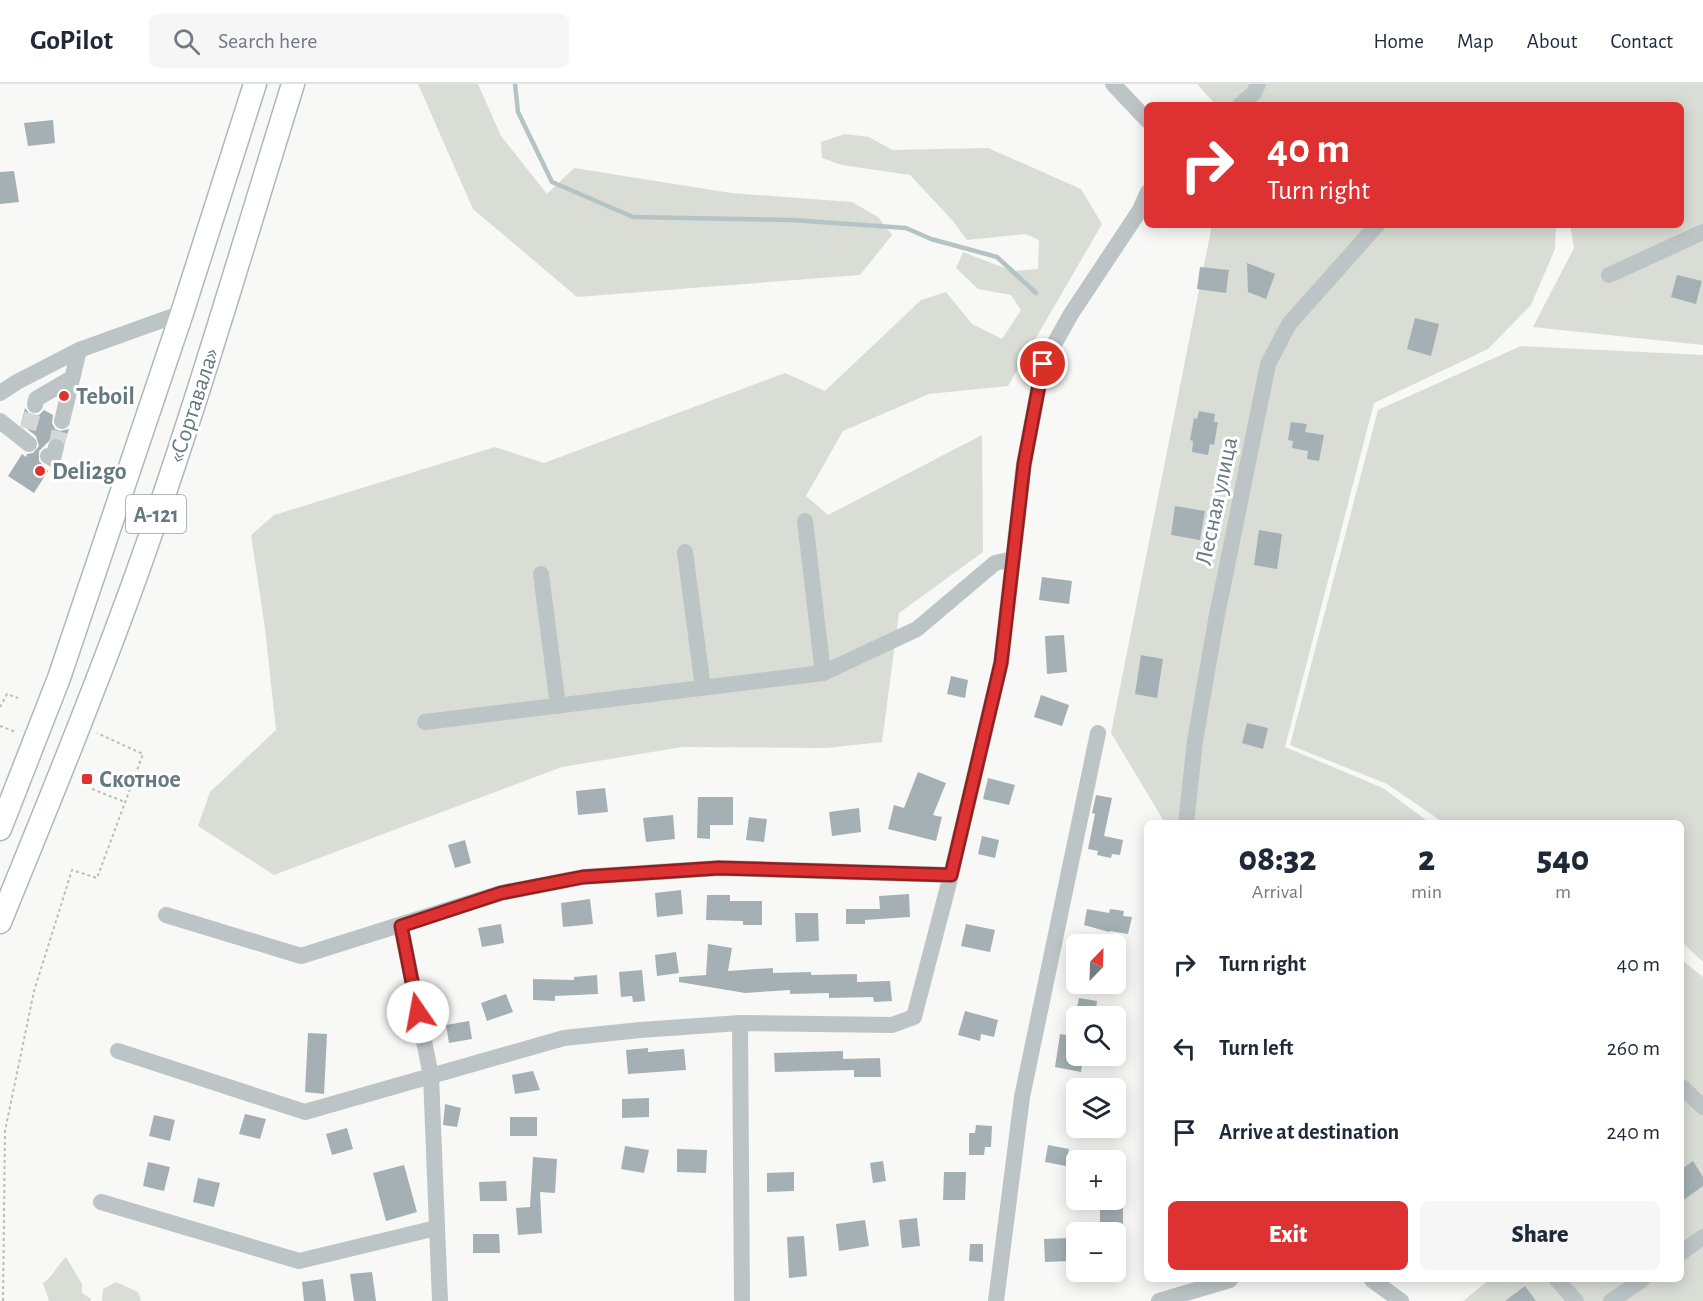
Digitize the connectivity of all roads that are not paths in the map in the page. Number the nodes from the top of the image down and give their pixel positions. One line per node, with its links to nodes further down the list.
1 (255, 84): 11 (highway, «Сортавала» / А-121)
2 (293, 84): 32 (highway, «Сортавала» / А-121)
3 (1113, 84): 6 (street)
4 (1258, 84): 5 (street)
5 (1244, 102)
6 (1144, 117)
7 (1144, 201): 21 (street)
8 (1374, 228): 28 (street, Лесная улица)
9 (1703, 232): 10 (street)
10 (1609, 275)
11 (182, 312): 12 (street); 29 (highway, «Сортавала» / А-121)
12 (79, 350): 13 (street); 14 (street)
13 (72, 378): 15 (street); 17 (street)
14 (0, 393)
15 (34, 405)
16 (0, 421): 18 (street)
17 (62, 421)
18 (28, 438)
19 (805, 521): 23 (street)
20 (685, 552): 24 (street)
21 (1013, 559): 23 (street); 30 (street)
22 (541, 574): 25 (street)
23 (823, 673): 24 (street)
24 (703, 688): 25 (street)
25 (558, 706): 26 (street)
26 (425, 722)
27 (1098, 734): 49 (street)
28 (1186, 820)
29 (0, 829)
30 (951, 875): 33 (street); 34 (street)
31 (166, 915): 33 (street)
32 (0, 922)
33 (401, 926): 36 (street)
34 (740, 1023): 36 (street); 48 (street)
35 (118, 1051): 36 (street)
36 (431, 1076): 40 (street)
37 (1684, 1090): 38 (street)
38 (1703, 1107)
39 (101, 1202): 40 (street)
40 (436, 1228): 47 (street)
41 (1703, 1237): 42 (street)
42 (1684, 1251)
43 (1223, 1282): 50 (street)
44 (1375, 1282): 51 (street)
45 (1559, 1282): 52 (street)
46 (1639, 1282): 53 (street)
47 (440, 1301)
48 (742, 1301)
49 (996, 1301)
50 (1159, 1301)
51 (1401, 1301)
52 (1576, 1301)
53 (1611, 1301)

